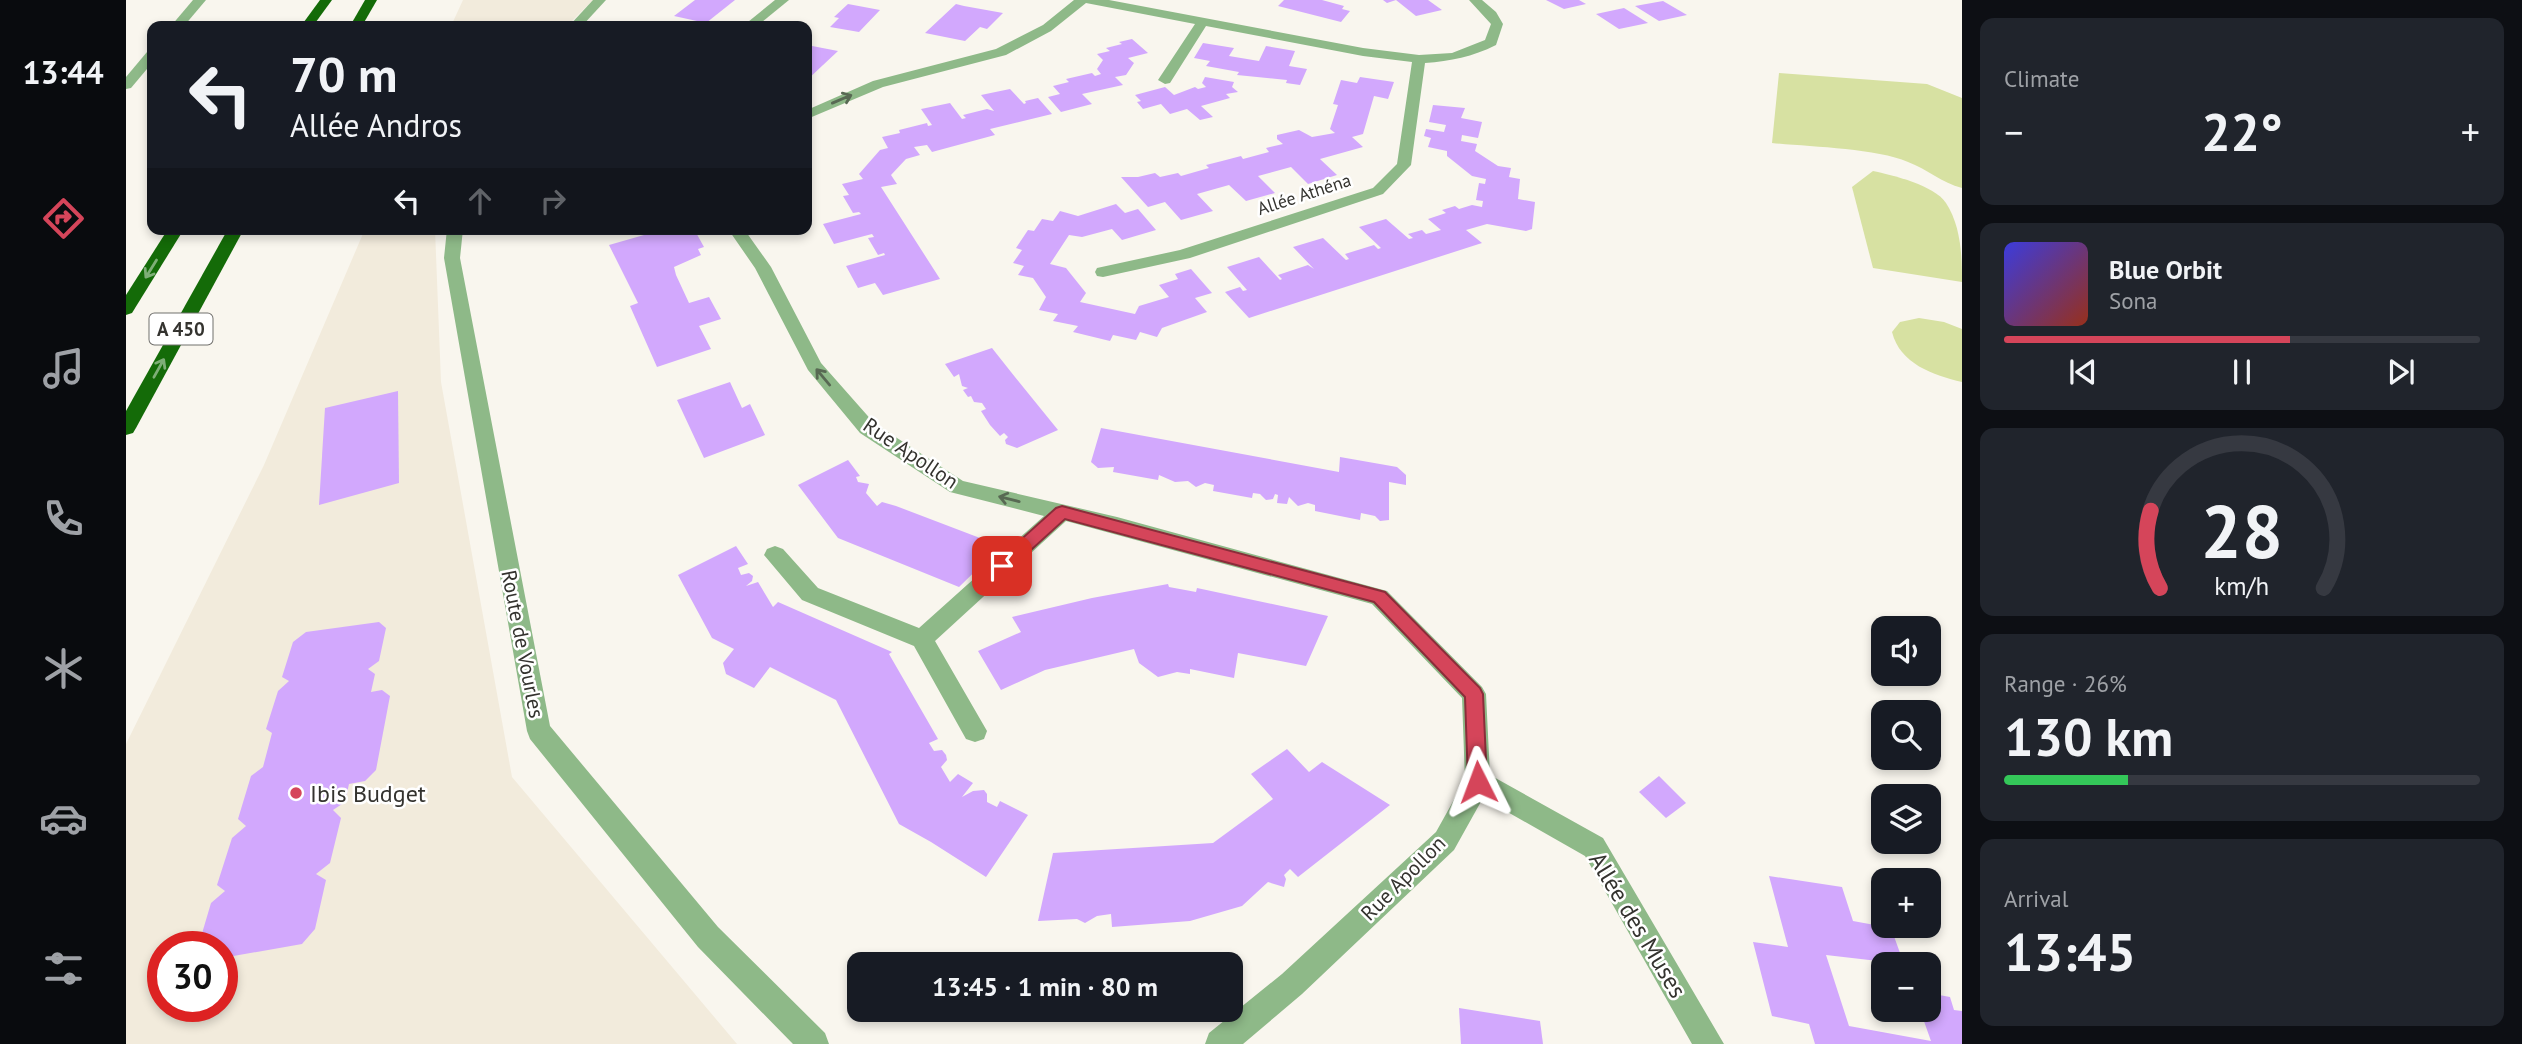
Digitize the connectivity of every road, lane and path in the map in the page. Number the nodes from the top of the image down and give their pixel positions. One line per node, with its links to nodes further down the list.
1 (200, 0): 9 (street)
2 (326, 0): 10 (highway)
3 (371, 0): 11 (highway)
4 (600, 0): 12 (street)
5 (783, 0): 13 (street)
6 (1082, 0): 19 (street, one-way to 6)
7 (1090, 0): 14 (street)
8 (1475, 0): 15 (street)
9 (181, 21)
10 (311, 21)
11 (358, 21)
12 (580, 21)
13 (756, 21)
14 (1203, 21): 15 (street); 17 (street)
15 (1419, 59): 24 (street, Allée Athéna)
16 (147, 61): 18 (street)
17 (1165, 80)
18 (126, 85)
19 (812, 113)
20 (172, 235): 25 (highway, A 450, one-way to 25)
21 (233, 235): 26 (highway, A 450, one-way to 21)
22 (455, 235): 32 (street, Route de Vourles)
23 (740, 235): 27 (street, Rue Apollon, one-way to 23)
24 (1103, 272)
25 (126, 309)
26 (126, 428)
27 (1062, 512): 29 (street); 31 (street, Rue Apollon)
28 (775, 555): 29 (street)
29 (922, 639): 30 (street)
30 (975, 731)
31 (1478, 782): 33 (street, Rue Apollon); 34 (street, Allée des Muses)
32 (814, 1044)
33 (1220, 1044)
34 (1709, 1044)

